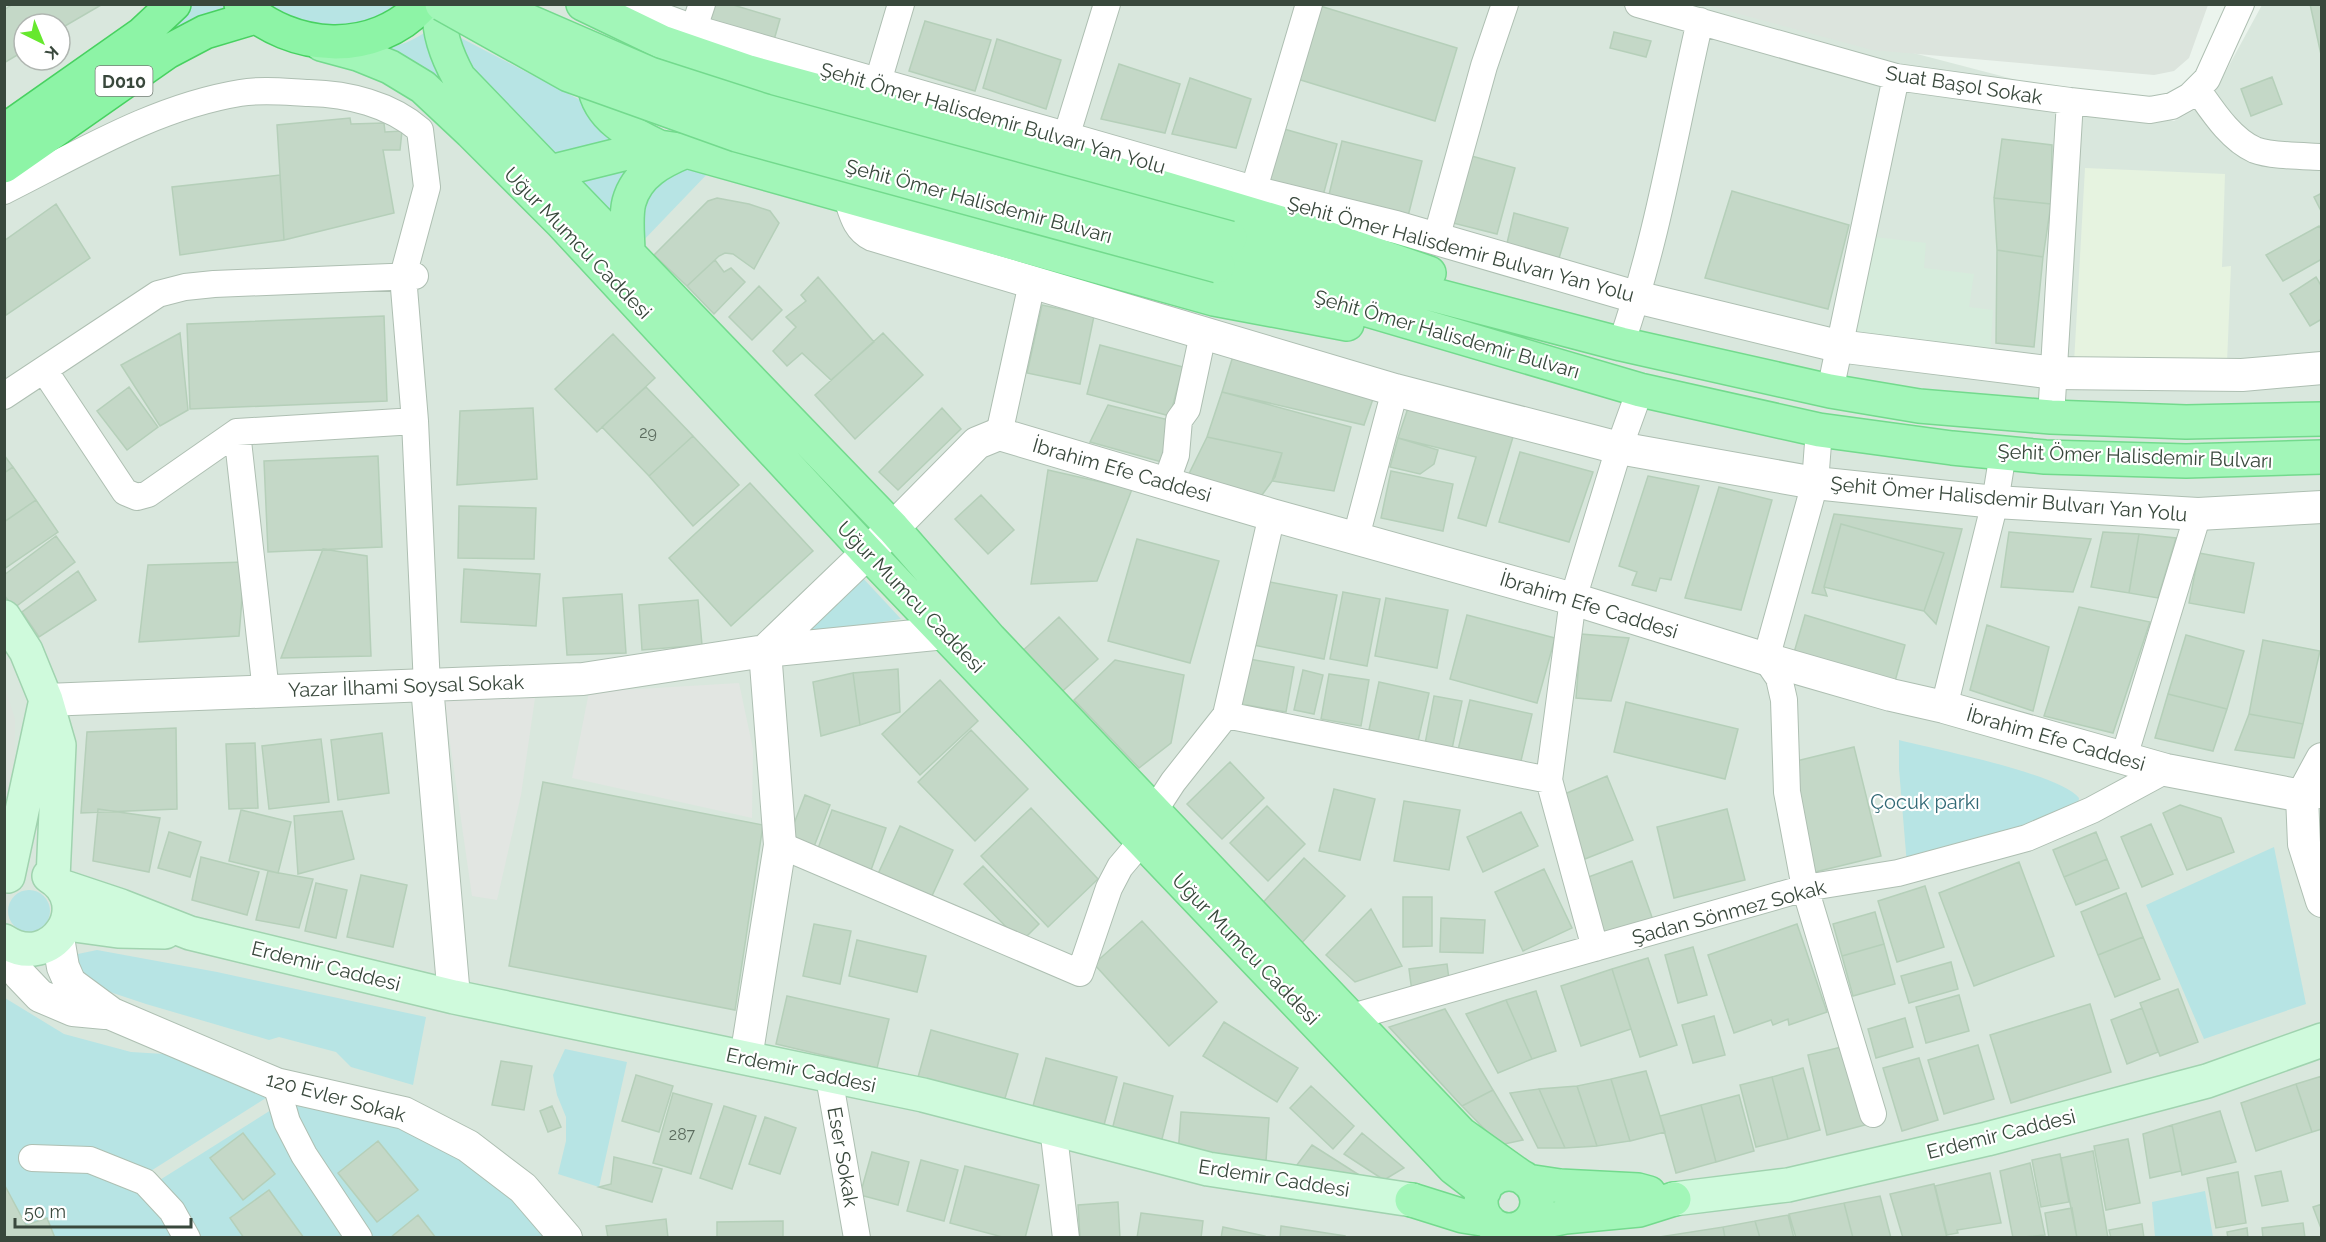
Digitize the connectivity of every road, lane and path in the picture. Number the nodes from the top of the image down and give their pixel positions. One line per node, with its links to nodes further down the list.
1 (174, 4): 22 (highway, D010)
2 (423, 4): 16 (highway, D010)
3 (441, 4): 27 (main road, Uğur Mumcu Caddesi); 33 (main road, Şehit Ömer Halisdemir Bulvarı, bridge)
4 (496, 4): 33 (main road, Şehit Ömer Halisdemir Bulvarı, bridge)
5 (583, 4): 17 (main road, Şehit Ömer Halisdemir Bulvarı)
6 (620, 4): 14 (street, Şehit Ömer Halisdemir Bulvarı Yan Yolu)
7 (901, 4): 19 (street)
8 (1107, 4): 23 (street)
9 (1309, 4): 30 (street)
10 (1505, 4): 32 (street)
11 (1638, 4): 15 (street, Suat Başol Sokak)
12 (2241, 4): 20 (street, Suat Başol Sokak)
13 (248, 11): 16 (highway, D010); 26 (highway, D010)
14 (698, 18): 19 (street, Şehit Ömer Halisdemir Bulvarı Yan Yolu)
15 (1700, 21): 18 (street, Suat Başol Sokak); 37 (street)
16 (313, 41): 28 (main road, Uğur Mumcu Caddesi)
17 (662, 42): 24 (main road, Şehit Ömer Halisdemir Bulvarı); 38 (main road, Şehit Ömer Halisdemir Bulvarı)
18 (1896, 76): 21 (street, Suat Başol Sokak); 41 (street)
19 (877, 86): 23 (street, Şehit Ömer Halisdemir Bulvarı Yan Yolu)
20 (2197, 89): 21 (street, Suat Başol Sokak); 25 (street)
21 (2070, 101): 45 (street)
22 (4, 131)
23 (1066, 137): 30 (street, Şehit Ömer Halisdemir Bulvarı Yan Yolu)
24 (673, 149): 27 (main road); 31 (main road); 34 (main road)
25 (2322, 157)
26 (4, 166)
27 (552, 172): 28 (main road); 34 (main road, Uğur Mumcu Caddesi)
28 (518, 178): 67 (main road, Uğur Mumcu Caddesi)
29 (4, 191): 35 (street)
30 (1253, 192): 32 (street, Şehit Ömer Halisdemir Bulvarı Yan Yolu)
31 (850, 198): 36 (street, Şehit Ömer Halisdemir Bulvarı Yan Yolu); 42 (main road)
32 (1436, 239): 37 (street, Şehit Ömer Halisdemir Bulvarı Yan Yolu)
33 (1224, 252): 38 (main road, Şehit Ömer Halisdemir Bulvarı); 42 (main road, Şehit Ömer Halisdemir Bulvarı)
34 (628, 253): 65 (main road, Uğur Mumcu Caddesi)
35 (409, 276): 44 (street); 52 (street)
36 (1032, 283): 39 (street, Şehit Ömer Halisdemir Bulvarı Yan Yolu); 55 (street)
37 (1636, 297): 40 (street); 41 (street, Şehit Ömer Halisdemir Bulvarı Yan Yolu)
38 (1543, 324): 40 (main road, Şehit Ömer Halisdemir Bulvarı)
39 (1203, 334): 46 (street, Şehit Ömer Halisdemir Bulvarı Yan Yolu); 59 (street)
40 (1621, 344): 48 (main road, Şehit Ömer Halisdemir Bulvarı)
41 (1838, 346): 45 (street, Şehit Ömer Halisdemir Bulvarı Yan Yolu); 48 (street)
42 (1537, 361): 47 (main road, Şehit Ömer Halisdemir Bulvarı)
43 (2322, 368): 45 (street, Şehit Ömer Halisdemir Bulvarı Yan Yolu)
44 (44, 370): 49 (street); 54 (street)
45 (2055, 374): 50 (street)
46 (1395, 390): 56 (street, Şehit Ömer Halisdemir Bulvarı Yan Yolu); 66 (street)
47 (1640, 390): 53 (main road, Şehit Ömer Halisdemir Bulvarı); 56 (street)
48 (1830, 391): 50 (main road, Şehit Ömer Halisdemir Bulvarı)
49 (4, 396)
50 (2051, 417): 51 (main road, Şehit Ömer Halisdemir Bulvarı)
51 (2322, 419)
52 (415, 421): 54 (street); 73 (street)
53 (1819, 430): 57 (main road, Şehit Ömer Halisdemir Bulvarı); 60 (street)
54 (237, 432): 74 (street)
55 (999, 434): 59 (street, İbrahim Efe Caddesi); 65 (street)
56 (1619, 448): 60 (street, Şehit Ömer Halisdemir Bulvarı Yan Yolu); 68 (street)
57 (2003, 453): 58 (main road, Şehit Ömer Halisdemir Bulvarı); 61 (street)
58 (2322, 457)
59 (1166, 483): 64 (street, İbrahim Efe Caddesi)
60 (1815, 483): 61 (street, Şehit Ömer Halisdemir Bulvarı Yan Yolu); 72 (street)
61 (1995, 502): 63 (street, Şehit Ömer Halisdemir Bulvarı Yan Yolu); 76 (street)
62 (2322, 507): 63 (street, Şehit Ömer Halisdemir Bulvarı Yan Yolu)
63 (2198, 514): 78 (street)
64 (1272, 515): 66 (street, İbrahim Efe Caddesi); 77 (street)
65 (892, 528): 67 (street); 83 (main road, Uğur Mumcu Caddesi)
66 (1356, 537): 68 (street, İbrahim Efe Caddesi)
67 (867, 552): 70 (main road, Uğur Mumcu Caddesi); 71 (street)
68 (1573, 599): 72 (street, İbrahim Efe Caddesi); 81 (street)
69 (4, 617): 75 (main road)
70 (945, 633): 71 (street, Yazar İlhami Soysal Sokak); 84 (main road, Uğur Mumcu Caddesi)
71 (765, 651): 73 (street, Yazar İlhami Soysal Sokak); 85 (street)
72 (1766, 660): 76 (street, İbrahim Efe Caddesi); 88 (street)
73 (427, 686): 74 (street, Yazar İlhami Soysal Sokak); 94 (street)
74 (266, 692): 75 (street, Yazar İlhami Soysal Sokak)
75 (46, 700): 86 (main road); 87 (main road)
76 (1944, 707): 78 (street, İbrahim Efe Caddesi)
77 (1226, 715): 81 (street); 83 (street)
78 (2124, 757): 80 (street, İbrahim Efe Caddesi)
79 (2322, 759): 82 (street)
80 (2166, 770): 82 (street, İbrahim Efe Caddesi); 88 (street, Şadan Sönmez Sokak)
81 (1549, 780): 93 (street)
82 (2312, 793): 89 (street)
83 (1154, 811): 96 (main road, Uğur Mumcu Caddesi)
84 (1142, 841): 85 (street); 106 (main road, Uğur Mumcu Caddesi)
85 (780, 845): 98 (street)
86 (6, 878): 87 (main road, Erdemir Caddesi)
87 (57, 882): 90 (main road); 91 (main road, Erdemir Caddesi)
88 (1805, 888): 93 (street, Şadan Sönmez Sokak); 101 (street)
89 (2322, 901)
90 (62, 931): 91 (main road, Erdemir Caddesi); 92 (main road); 95 (street, 120 Evler Sokak)
91 (190, 933): 94 (main road, Erdemir Caddesi)
92 (8, 943): 95 (street, 120 Evler Sokak)
93 (1595, 948): 96 (street, Şadan Sönmez Sokak)
94 (453, 997): 98 (main road, Erdemir Caddesi)
95 (112, 1014): 100 (street, 120 Evler Sokak)
96 (1352, 1017): 104 (main road, Uğur Mumcu Caddesi)
97 (2322, 1040): 105 (main road, Erdemir Caddesi)
98 (746, 1058): 99 (main road, Erdemir Caddesi)
99 (829, 1077): 102 (main road, Erdemir Caddesi); 110 (street, Eser Sokak)
100 (276, 1084): 108 (street); 109 (street, 120 Evler Sokak)
101 (1873, 1114)
102 (1053, 1127): 106 (main road, Erdemir Caddesi); 111 (street)
103 (32, 1158): 107 (street)
104 (1524, 1179): 105 (main road, Erdemir Caddesi); 106 (main road, Erdemir Caddesi); 106 (main road)
105 (1674, 1199): 106 (main road, Erdemir Caddesi)
106 (1500, 1217)
107 (187, 1238)
108 (358, 1238)
109 (566, 1238)
110 (857, 1238)
111 (1066, 1238)

